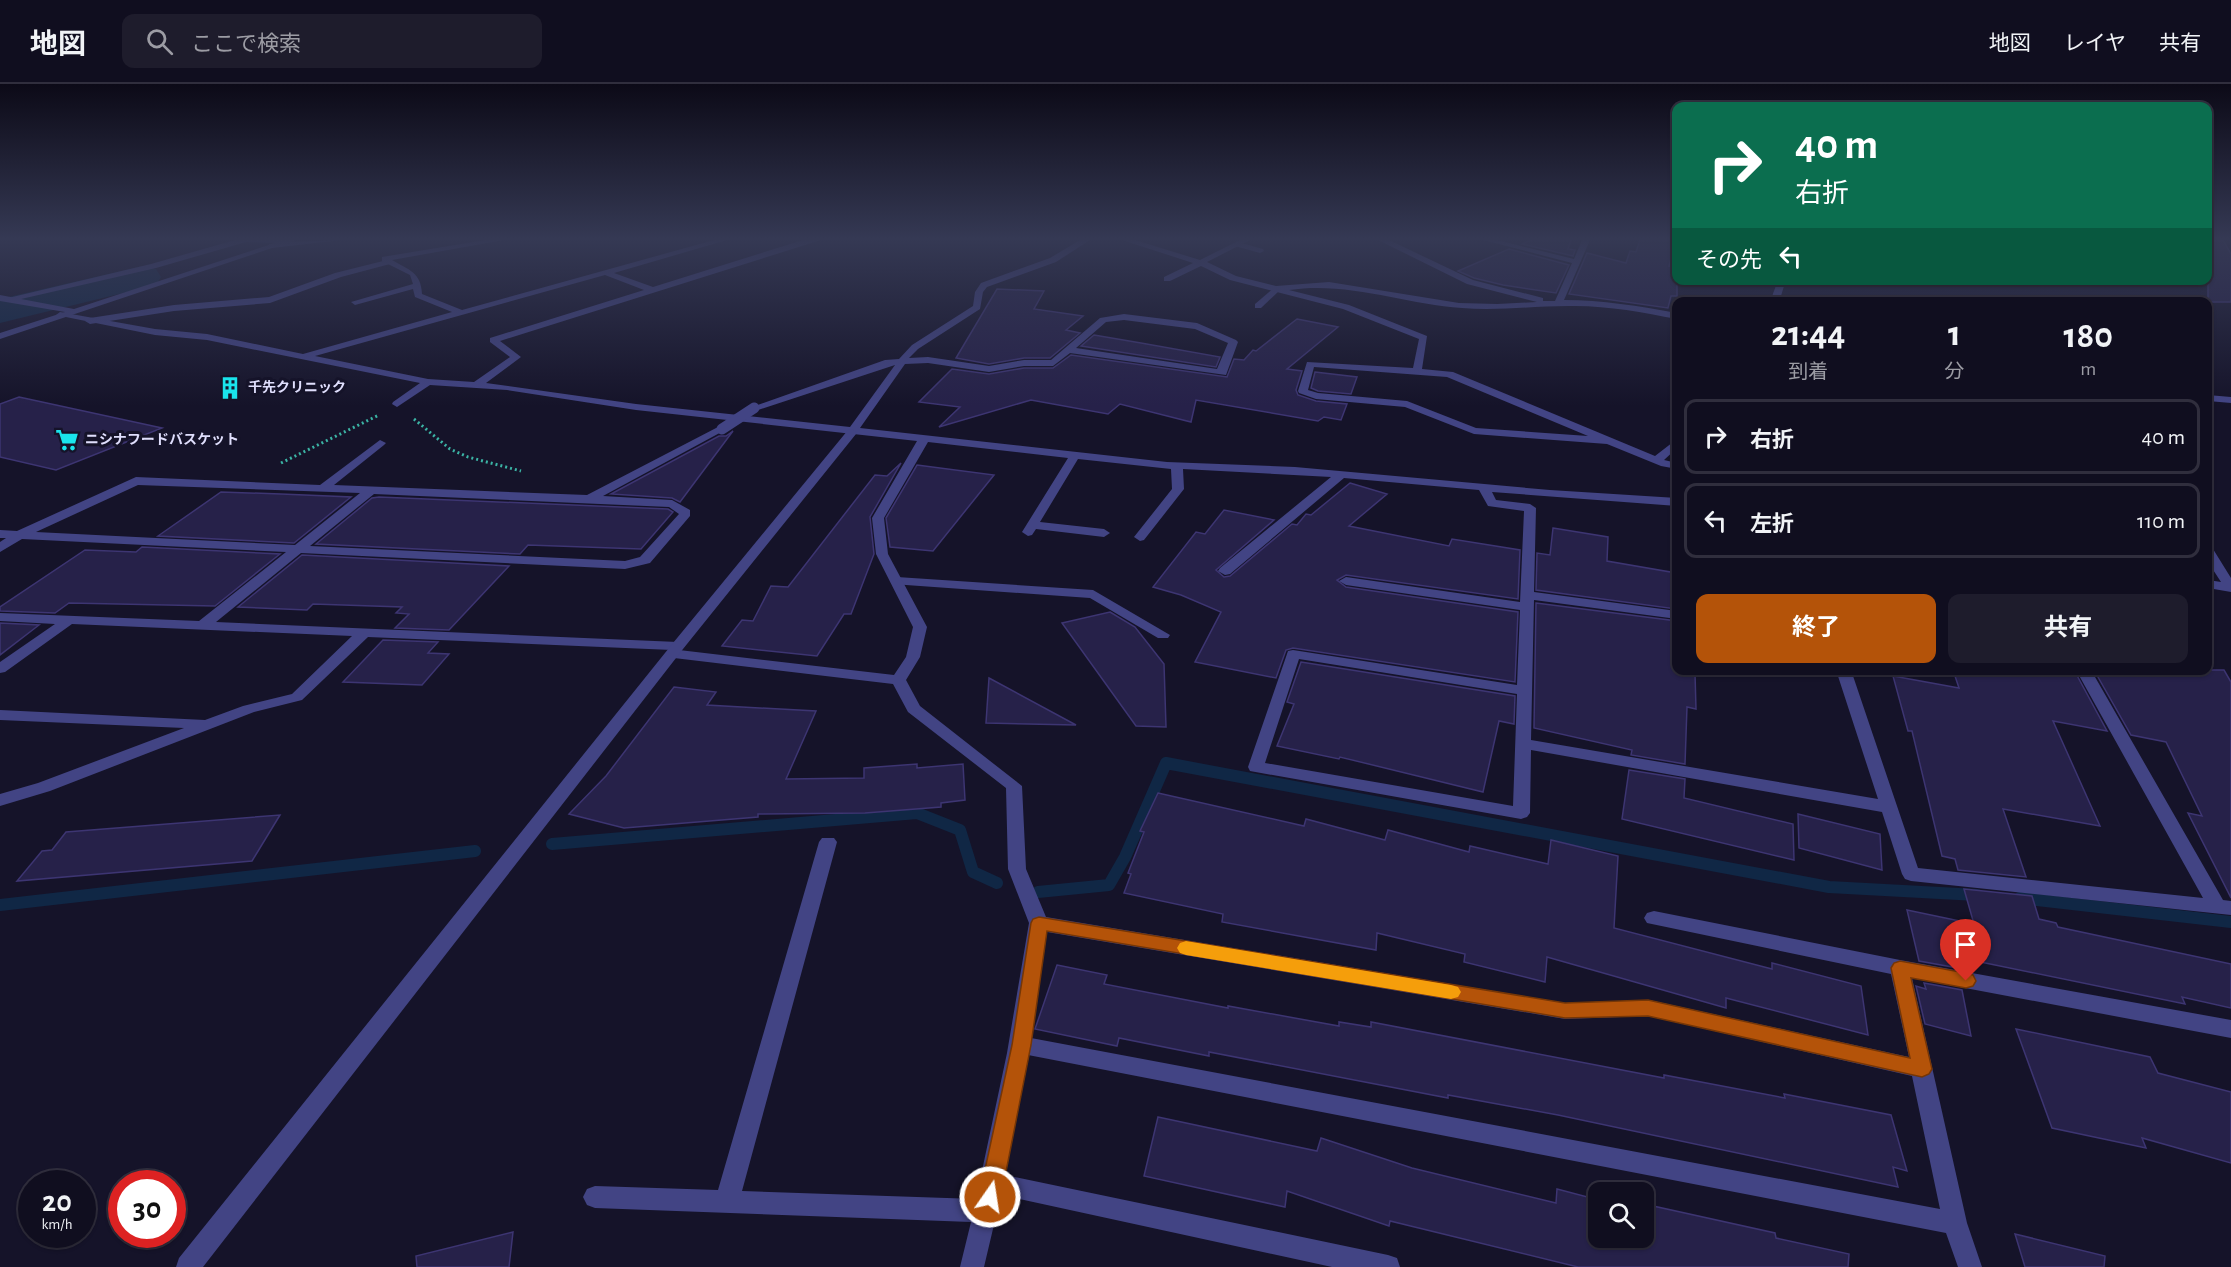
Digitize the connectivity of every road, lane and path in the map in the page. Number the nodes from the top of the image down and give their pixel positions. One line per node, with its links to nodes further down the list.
1 (23, 295): 14 (street)
2 (122, 295): 18 (street)
3 (283, 295): 22 (street)
4 (381, 295): 15 (street)
5 (419, 295): 19 (street)
6 (526, 295): 19 (street)
7 (635, 295): 29 (street)
8 (979, 295): 26 (street)
9 (1270, 295): 17 (street)
10 (1297, 295): 27 (street)
11 (1401, 295): 16 (street)
12 (1520, 295): 16 (street)
13 (1561, 295): 16 (street)
14 (6, 299): 18 (street)
15 (356, 302)
16 (1558, 303): 21 (street)
17 (1258, 306)
18 (74, 311): 20 (street)
19 (462, 313): 25 (street)
20 (60, 315): 22 (street); 23 (street)
21 (1672, 315)
22 (90, 321): 25 (street)
23 (0, 336)
24 (1068, 350): 24 (street); 26 (street)
25 (302, 357): 28 (street)
26 (902, 361): 33 (street); 48 (street, bridge)
27 (1417, 371): 35 (street); 35 (street)
28 (428, 382): 29 (street); 32 (street)
29 (475, 386): 33 (street)
30 (2212, 398): 31 (street)
31 (2231, 400)
32 (397, 404): 43 (path); 47 (path)
33 (852, 432): 34 (street); 69 (street)
34 (924, 440): 38 (street); 58 (street)
35 (1612, 441): 39 (street)
36 (380, 443): 44 (street)
37 (1672, 446): 39 (street)
38 (1075, 455): 41 (street); 50 (street)
39 (1657, 460): 40 (street)
40 (1672, 464)
41 (1177, 465): 42 (street); 53 (street)
42 (1340, 475): 45 (street); 57 (street)
43 (234, 485): 44 (street); 52 (street)
44 (323, 488): 46 (street)
45 (1484, 488): 49 (street); 62 (street)
46 (372, 490): 47 (street); 55 (street)
47 (553, 497): 48 (street)
48 (589, 499): 55 (street)
49 (1672, 502)
50 (1104, 533)
51 (0, 534): 52 (street)
52 (19, 535): 54 (street); 55 (street)
53 (1140, 537)
54 (0, 548)
55 (297, 549): 66 (street)
56 (2212, 558): 61 (street)
57 (1225, 571)
58 (897, 581): 68 (street); 73 (street)
59 (1346, 581): 62 (street)
60 (2212, 585): 61 (street)
61 (2231, 588)
62 (1528, 601): 63 (street); 74 (street)
63 (1672, 615)
64 (0, 617): 65 (street)
65 (69, 620): 66 (street); 70 (street)
66 (203, 625): 67 (street)
67 (365, 632): 69 (street); 76 (street)
68 (1163, 635)
69 (676, 650): 73 (street); 93 (street)
70 (0, 669)
71 (1845, 675): 79 (street)
72 (2087, 675): 81 (street)
73 (898, 680): 83 (street)
74 (1524, 691): 77 (street); 77 (street)
75 (0, 715): 76 (street)
76 (207, 724): 78 (street)
77 (1523, 744): 79 (street)
78 (0, 800)
79 (1888, 807): 81 (street)
80 (828, 842): 90 (street)
81 (2224, 907)
82 (1654, 918): 84 (street)
83 (1039, 923): 86 (street); 87 (street)
84 (1900, 968): 85 (street); 87 (street)
85 (2231, 1029)
86 (1021, 1045): 88 (street); 92 (street)
87 (1922, 1069): 92 (street)
88 (994, 1183): 91 (street); 95 (street)
89 (595, 1197): 90 (street)
90 (727, 1202): 91 (street)
91 (987, 1211): 94 (street)
92 (1955, 1223): 96 (street)
93 (188, 1267)
94 (972, 1267)
95 (1388, 1267)
96 (1970, 1267)

